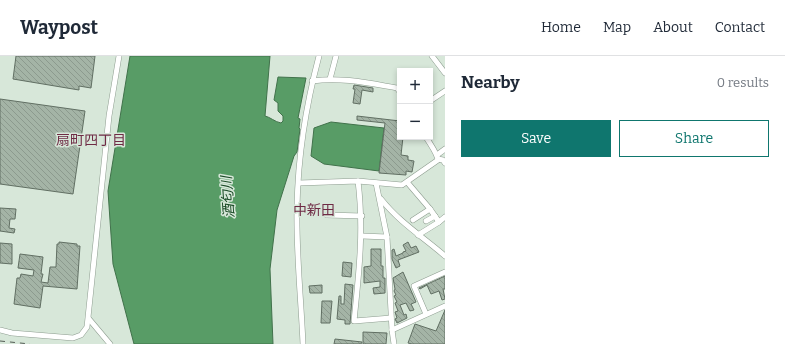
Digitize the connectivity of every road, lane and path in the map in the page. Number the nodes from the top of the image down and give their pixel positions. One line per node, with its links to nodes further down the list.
1 (119, 56): 36 (street)
2 (320, 56): 7 (street)
3 (336, 56): 6 (street)
4 (432, 56): 5 (street)
5 (445, 73)
6 (330, 79): 7 (street); 8 (street)
7 (312, 81): 17 (street)
8 (397, 88)
9 (445, 91): 10 (street)
10 (433, 99)
11 (428, 140): 13 (street)
12 (445, 149): 13 (street)
13 (438, 157): 14 (street); 16 (street)
14 (445, 163)
15 (358, 181): 17 (street); 18 (street); 22 (street)
16 (407, 182): 18 (street); 20 (street)
17 (299, 183): 40 (street)
18 (376, 183): 19 (street)
19 (379, 197): 28 (street); 30 (street)
20 (430, 209): 23 (street); 25 (street)
21 (327, 215): 22 (street)
22 (362, 216): 29 (street)
23 (435, 216): 26 (street); 27 (street)
24 (445, 217): 27 (street)
25 (414, 220)
26 (426, 221)
27 (439, 222): 28 (street)
28 (418, 235): 31 (street)
29 (362, 236): 30 (street); 35 (street)
30 (387, 237): 35 (street)
31 (445, 256)
32 (445, 272): 34 (street)
33 (445, 306): 34 (street)
34 (426, 314): 38 (street)
35 (392, 318): 38 (street)
36 (88, 319): 37 (street); 39 (street)
37 (0, 330)
38 (392, 330): 41 (street)
39 (110, 344)
40 (303, 344)
41 (394, 344)

